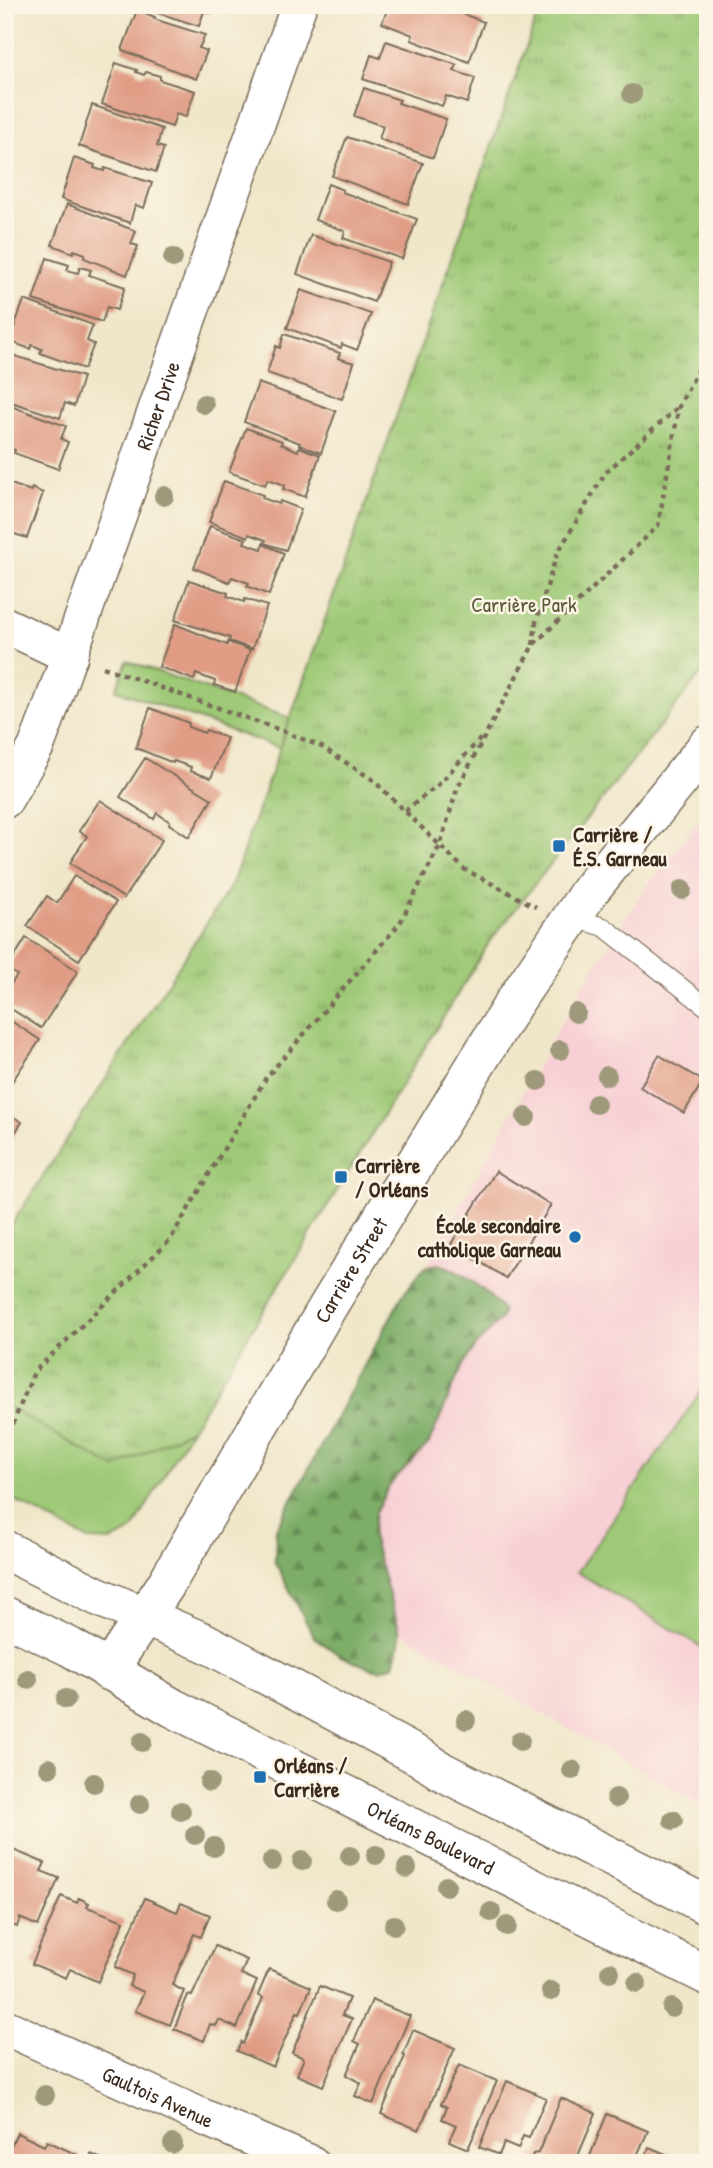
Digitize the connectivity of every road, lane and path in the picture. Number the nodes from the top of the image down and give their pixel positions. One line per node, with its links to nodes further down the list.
1 (299, 5): 6 (street, Richer Drive)
2 (708, 351): 3 (path)
3 (679, 406): 5 (path); 5 (path)
4 (5, 625): 6 (street)
5 (533, 645): 7 (path)
6 (70, 656): 9 (street, Richer Drive); 10 (path)
7 (486, 732): 10 (path); 11 (path)
8 (708, 745): 12 (main road, Carrière Street)
9 (5, 800)
10 (405, 811): 11 (path)
11 (440, 845): 12 (path); 14 (path)
12 (568, 921): 13 (lane); 17 (main road, Carrière Street)
13 (708, 1008)
14 (5, 1443)
15 (5, 1550): 17 (main road)
16 (5, 1616): 18 (main road, Orléans Boulevard)
17 (146, 1616): 18 (main road, Carrière Street); 19 (main road)
18 (108, 1671): 20 (main road, Orléans Boulevard)
19 (708, 1906)
20 (708, 1976)
21 (5, 2027): 22 (street, Gaultois Avenue)
22 (311, 2163)

